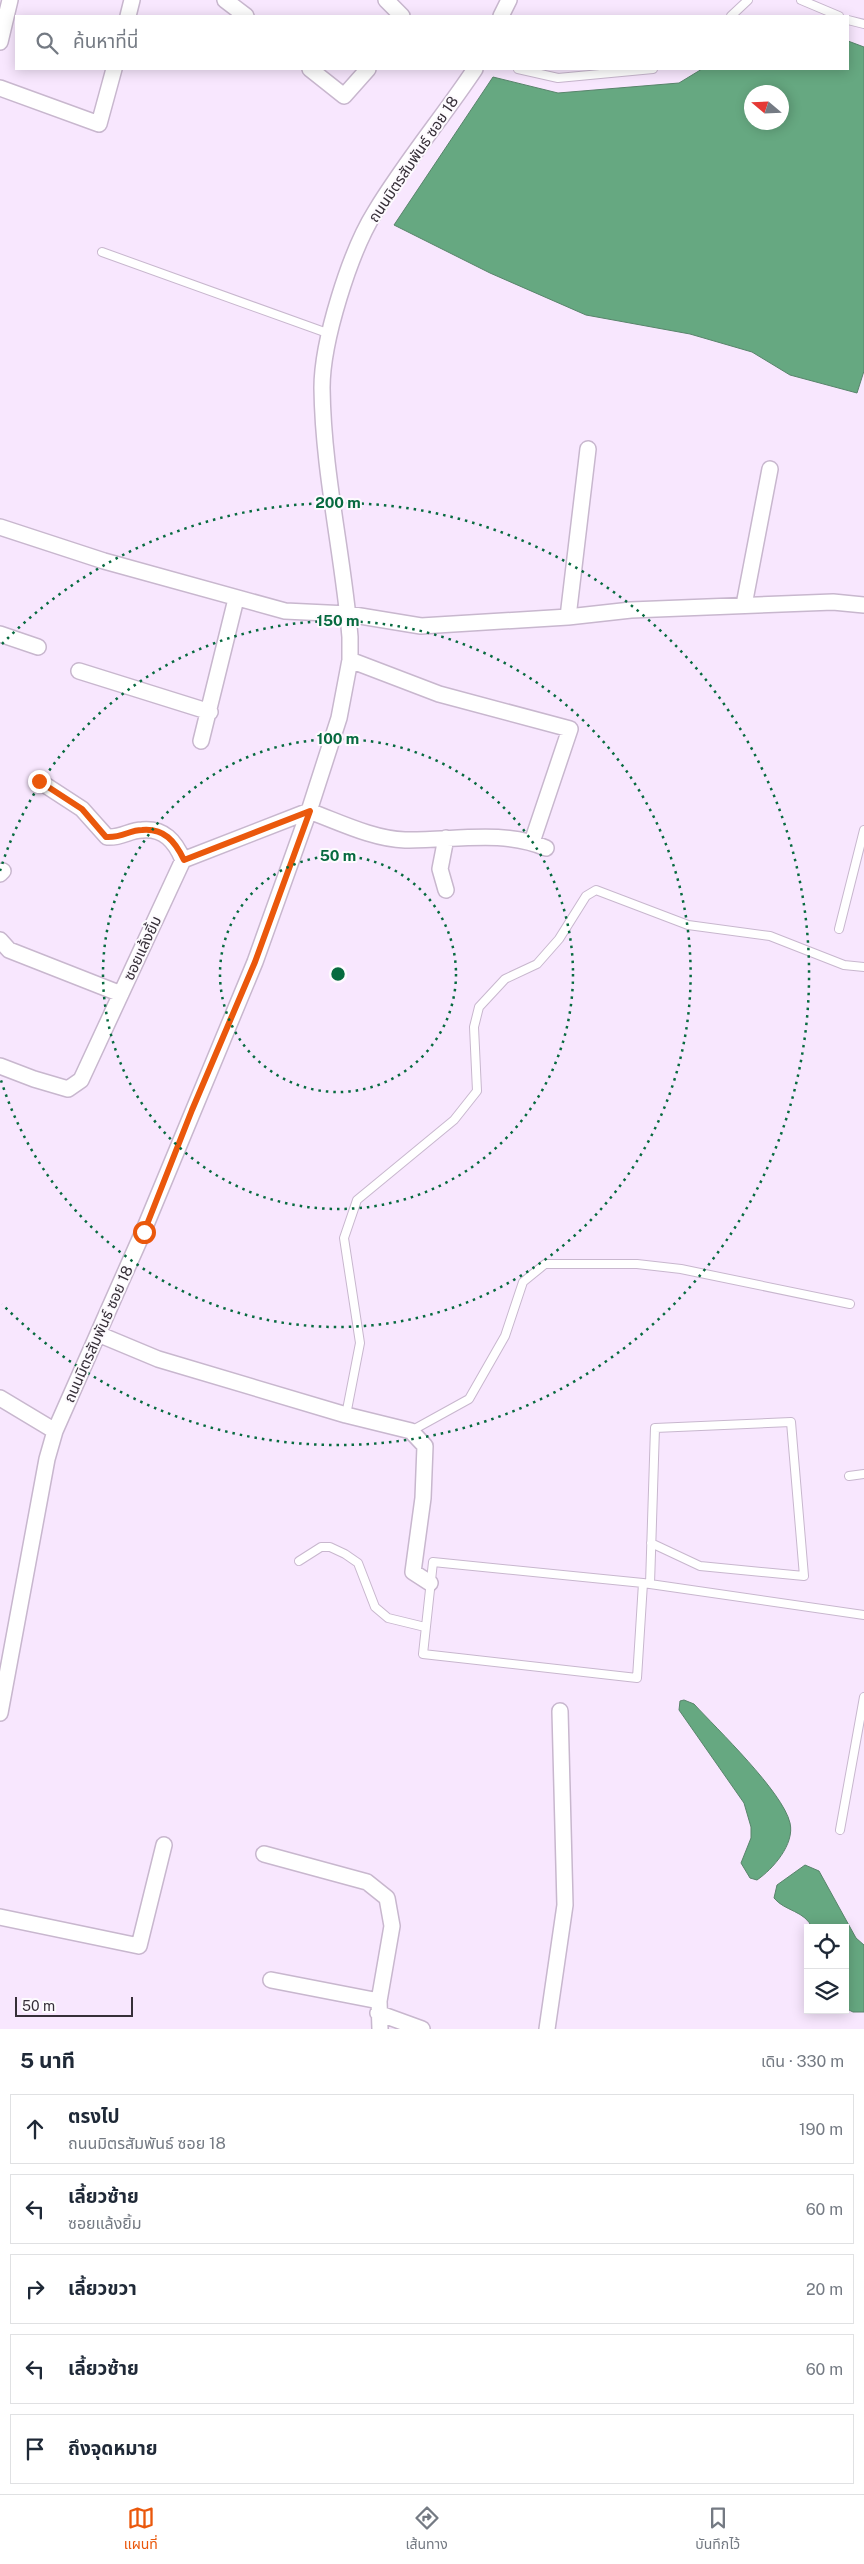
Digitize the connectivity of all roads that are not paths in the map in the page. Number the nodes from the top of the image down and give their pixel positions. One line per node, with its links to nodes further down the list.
1 (10, 0): 16 (street)
2 (132, 0): 8 (street)
3 (226, 0): 9 (street)
4 (386, 0): 10 (street)
5 (509, 0): 11 (street)
6 (748, 0): 12 (lane)
7 (801, 0): 13 (lane)
8 (128, 15)
9 (245, 15)
10 (401, 15)
11 (502, 15)
12 (731, 15)
13 (837, 15)
14 (849, 20): 15 (lane)
15 (864, 24)
16 (0, 42)
17 (114, 70): 23 (street)
18 (311, 70): 19 (street)
19 (367, 70)
20 (473, 70): 25 (street, ถนนมิตรสัมพันธ์ ซอย 18)
21 (522, 70): 22 (lane)
22 (642, 70)
23 (0, 88)
24 (102, 252): 25 (lane)
25 (330, 334): 32 (street, ถนนมิตรสัมพันธ์ ซอย 18)
26 (588, 449): 33 (street)
27 (770, 468): 31 (street)
28 (0, 527): 29 (street)
29 (236, 599): 32 (street); 38 (street)
30 (864, 605): 31 (street)
31 (744, 606): 33 (street)
32 (348, 614): 33 (street); 36 (street, ถนนมิตรสัมพันธ์ ซอย 18)
33 (568, 617)
34 (0, 634): 35 (street)
35 (38, 647)
36 (350, 660): 41 (street, ถนนมิตรสัมพันธ์ ซอย 18); 44 (street)
37 (79, 670): 38 (street)
38 (210, 712): 39 (street)
39 (201, 741)
40 (39, 781): 46 (street)
41 (310, 811): 43 (street); 46 (street); 54 (street, ถนนมิตรสัมพันธ์ ซอย 18)
42 (864, 830): 48 (lane)
43 (446, 838): 44 (street); 47 (street)
44 (532, 842): 45 (street)
45 (546, 848)
46 (184, 860): 51 (street, ซอยแล้งยิ้ม)
47 (446, 890)
48 (839, 929)
49 (0, 940): 51 (street)
50 (864, 967): 56 (lane)
51 (121, 994): 52 (street, ซอยแล้งยิ้ม)
52 (0, 1066)
53 (850, 1304): 58 (lane)
54 (98, 1334): 56 (street); 57 (street, ถนนมิตรสัมพันธ์ ซอย 18)
55 (0, 1398): 57 (street)
56 (346, 1415): 58 (street)
57 (55, 1431): 67 (street, ถนนมิตรสัมพันธ์ ซอย 18)
58 (412, 1431): 63 (street)
59 (864, 1474): 60 (lane)
60 (848, 1476)
61 (651, 1543): 61 (lane); 64 (lane)
62 (299, 1561): 66 (lane)
63 (430, 1583): 64 (lane); 66 (lane)
64 (646, 1584): 65 (lane); 66 (lane)
65 (864, 1615)
66 (426, 1627)
67 (2, 1692): 70 (street, ถนนมิตรสัมพันธ์ ซอย 18)
68 (864, 1697): 71 (lane)
69 (560, 1711): 79 (street)
70 (0, 1713)
71 (840, 1830)
72 (164, 1845): 74 (street)
73 (264, 1854): 76 (street)
74 (0, 1917)
75 (271, 1980): 76 (street)
76 (378, 2007): 77 (street); 78 (street)
77 (380, 2029)
78 (422, 2029)
79 (546, 2029)

